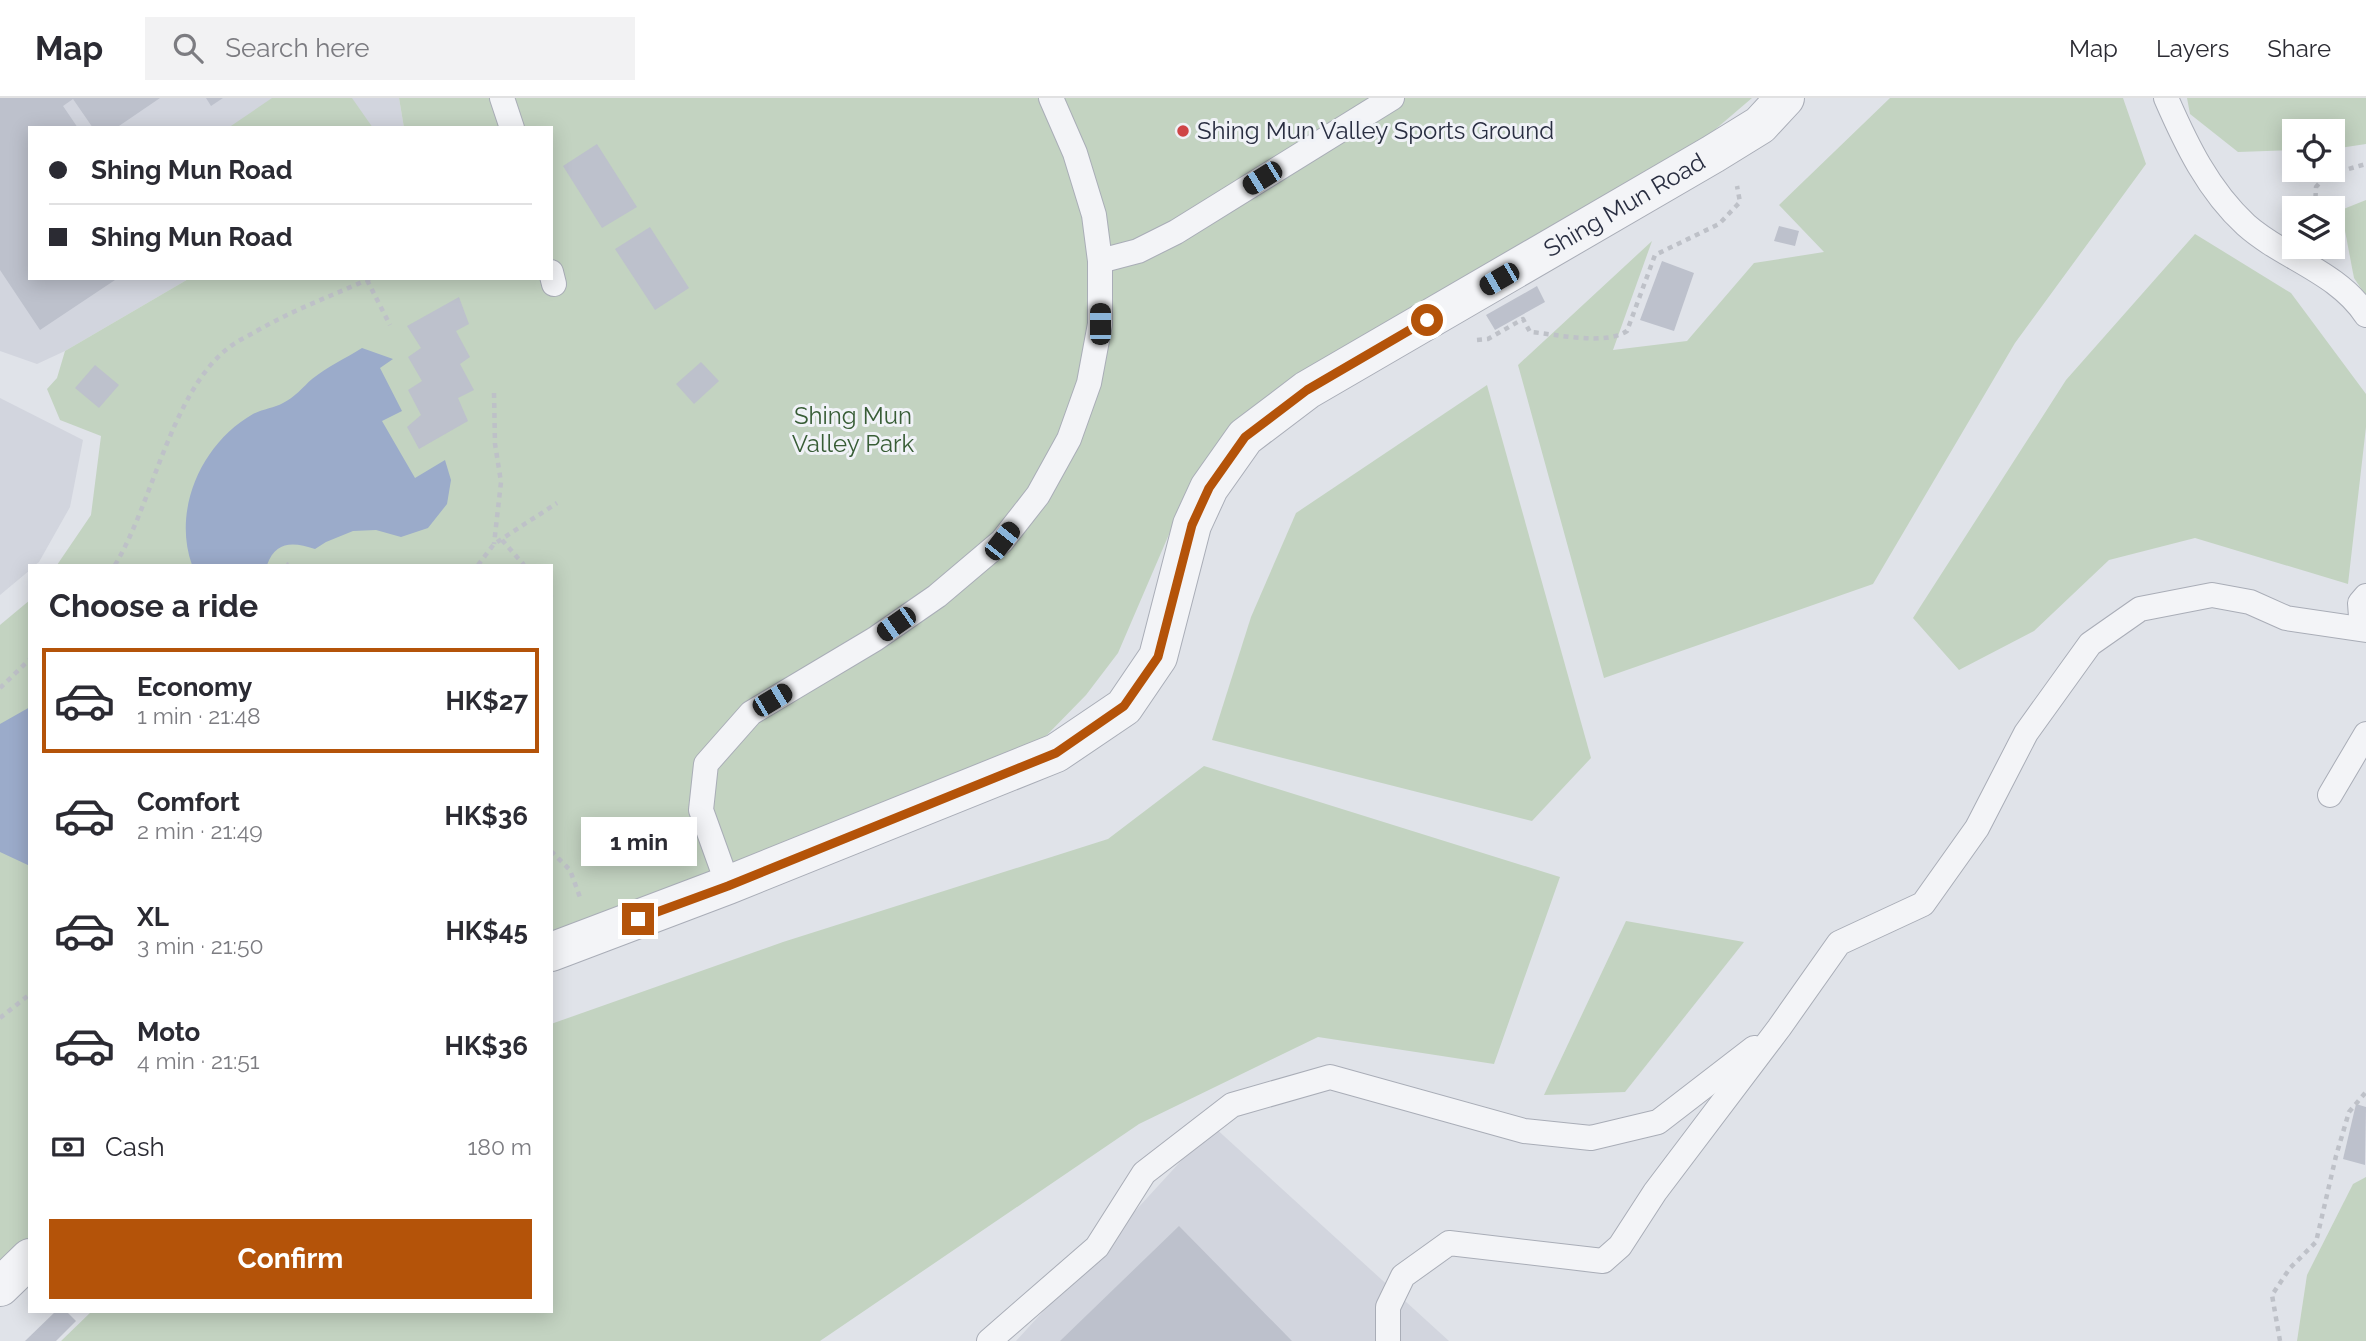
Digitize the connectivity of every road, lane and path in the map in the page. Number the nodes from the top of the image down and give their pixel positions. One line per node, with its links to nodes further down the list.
1 (502, 98): 6 (lane)
2 (1051, 98): 10 (lane)
3 (1392, 98): 10 (lane)
4 (1785, 98): 30 (street, Shing Mun Road)
5 (2166, 98): 13 (lane)
6 (511, 126)
7 (2366, 164): 9 (path)
8 (1735, 177): 14 (path)
9 (2316, 196)
10 (1100, 261): 30 (lane)
11 (367, 280): 20 (path)
12 (369, 280): 15 (path)
13 (2366, 315)
14 (1525, 322)
15 (390, 325)
16 (494, 393): 19 (path)
17 (557, 503): 18 (path)
18 (502, 540): 19 (path); 22 (path)
19 (494, 544): 21 (path)
20 (116, 564)
21 (479, 564)
22 (523, 564)
23 (2366, 596): 24 (lane)
24 (2366, 628): 35 (lane)
25 (28, 661): 26 (path)
26 (0, 688)
27 (2366, 734): 28 (lane)
28 (2330, 795)
29 (553, 853): 31 (path)
30 (728, 886): 31 (street, Shing Mun Road)
31 (594, 936): 32 (street, Shing Mun Road)
32 (553, 951)
33 (28, 996): 34 (path)
34 (0, 1018)
35 (1779, 1028): 39 (lane); 40 (lane)
36 (2366, 1092): 41 (path)
37 (28, 1260): 38 (street)
38 (0, 1287)
39 (989, 1341)
40 (1388, 1341)
41 (2280, 1341)

